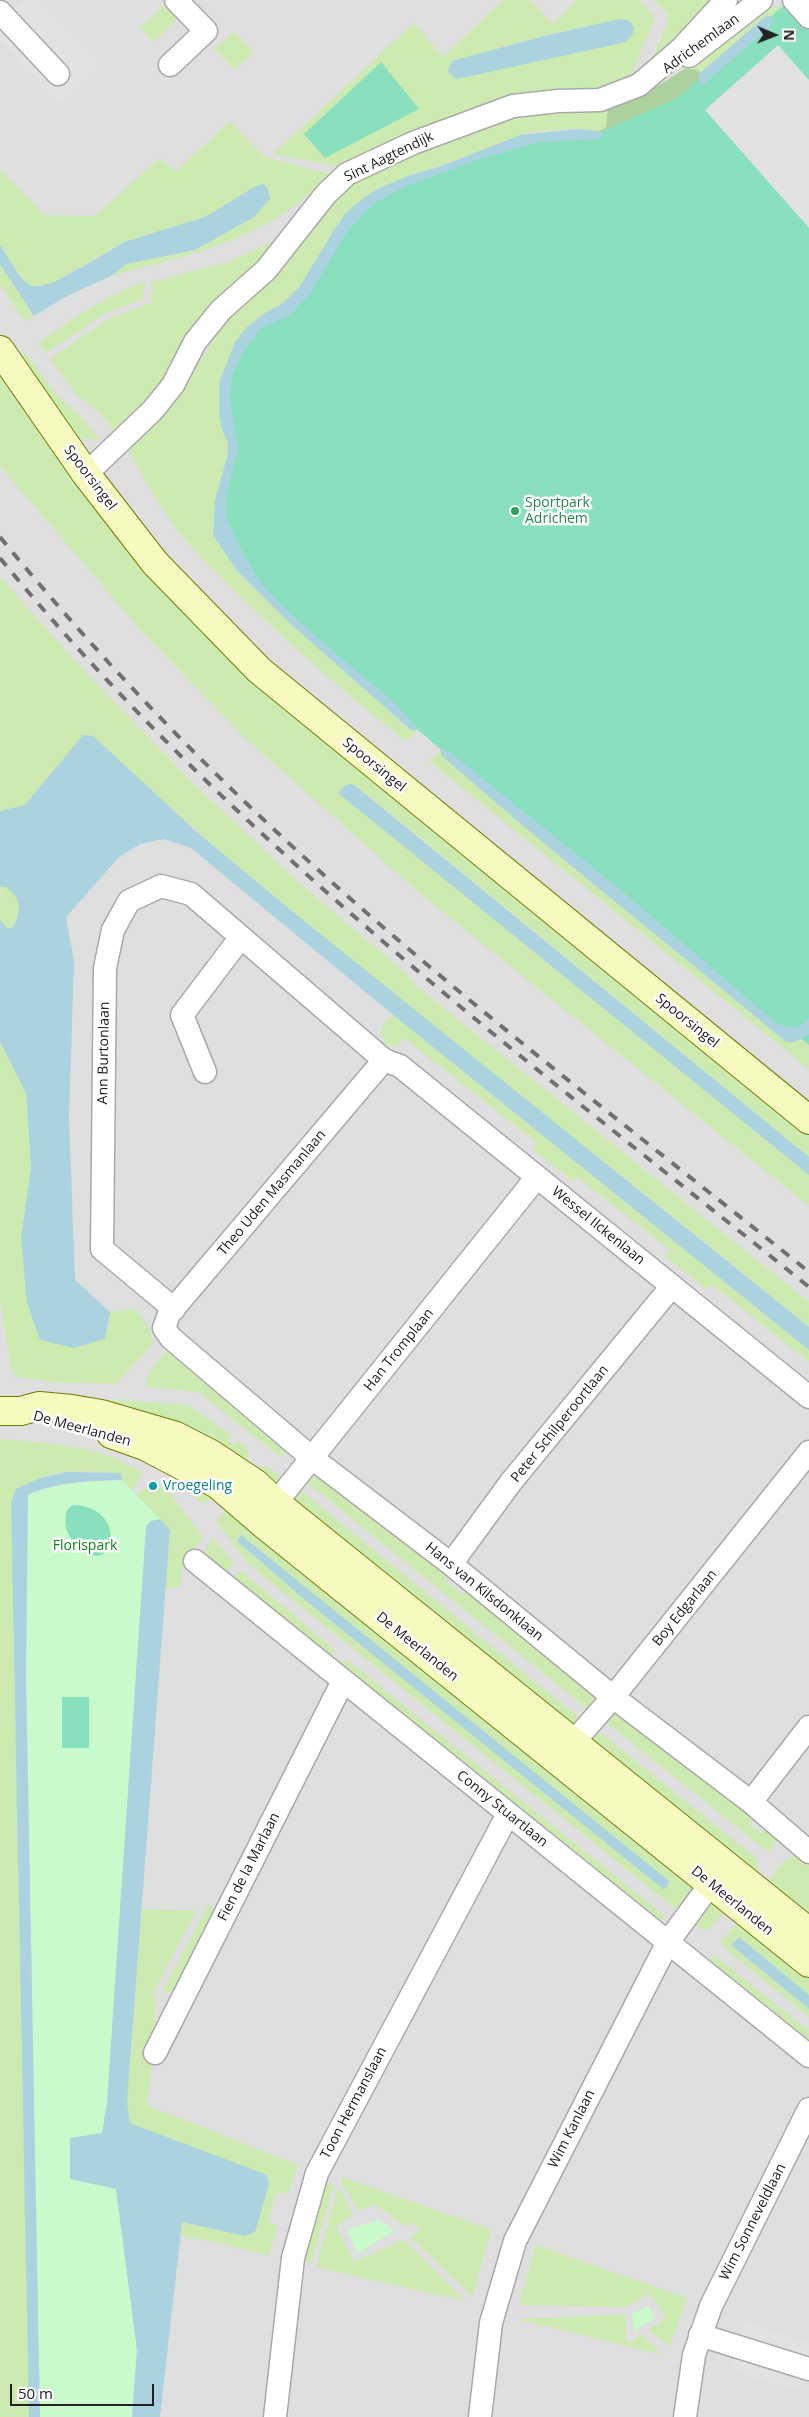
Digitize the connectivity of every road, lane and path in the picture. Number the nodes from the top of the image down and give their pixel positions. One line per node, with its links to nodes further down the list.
1 (176, 0): 7 (street)
2 (726, 0): 9 (street, Sint Aagtendijk)
3 (761, 0): 9 (street, Adrichemlaan)
4 (794, 0): 6 (street)
5 (0, 12): 8 (street)
6 (809, 16)
7 (170, 65)
8 (58, 74)
9 (639, 85): 11 (street, Sint Aagtendijk)
10 (0, 350): 11 (main road, Spoorsingel)
11 (86, 474): 15 (main road, Spoorsingel)
12 (241, 937): 13 (street, Ann Burtonlaan); 14 (street); 18 (street, Ann Burtonlaan)
13 (384, 1060): 16 (street, Wessel Ilckenlaan); 18 (street, Theo Uden Masmanlaan)
14 (205, 1072)
15 (809, 1120)
16 (537, 1177): 17 (street, Wessel Ilckenlaan); 22 (street, Han Tromplaan)
17 (672, 1286): 19 (street, Wessel Ilckenlaan); 25 (street, Peter Schilperoortlaan)
18 (169, 1318): 22 (street, Hans van Kilsdonklaan)
19 (809, 1398)
20 (10, 1411): 23 (main road, De Meerlanden)
21 (809, 1452): 27 (street, Boy Edgarlaan)
22 (312, 1458): 23 (street, Han Tromplaan); 25 (street, Hans van Kilsdonklaan)
23 (268, 1512): 29 (main road, De Meerlanden)
24 (195, 1561): 26 (street, Conny Stuartlaan)
25 (451, 1564): 27 (street, Hans van Kilsdonklaan)
26 (343, 1681): 31 (street, Conny Stuartlaan); 37 (street, Fien de la Marlaan)
27 (613, 1697): 29 (street, Boy Edgarlaan); 30 (street, Hans van Kilsdonklaan)
28 (809, 1727): 30 (street)
29 (566, 1751): 33 (main road, De Meerlanden)
30 (751, 1802): 32 (street, Hans van Kilsdonklaan)
31 (508, 1814): 35 (street, Conny Stuartlaan); 42 (street, Toon Hermanslaan)
32 (809, 1852)
33 (717, 1874): 34 (main road, De Meerlanden); 35 (street, Wim Kanlaan); 36 (main road, De Meerlanden)
34 (809, 1932)
35 (668, 1942): 38 (street, Conny Stuartlaan); 43 (street, Wim Kanlaan)
36 (809, 1963)
37 (155, 2053)
38 (809, 2056)
39 (809, 2109): 40 (street, Wim Sonneveldlaan)
40 (700, 2335): 41 (street); 44 (street, Wim Sonneveldlaan)
41 (809, 2369)
42 (275, 2417)
43 (480, 2417)
44 (685, 2417)

